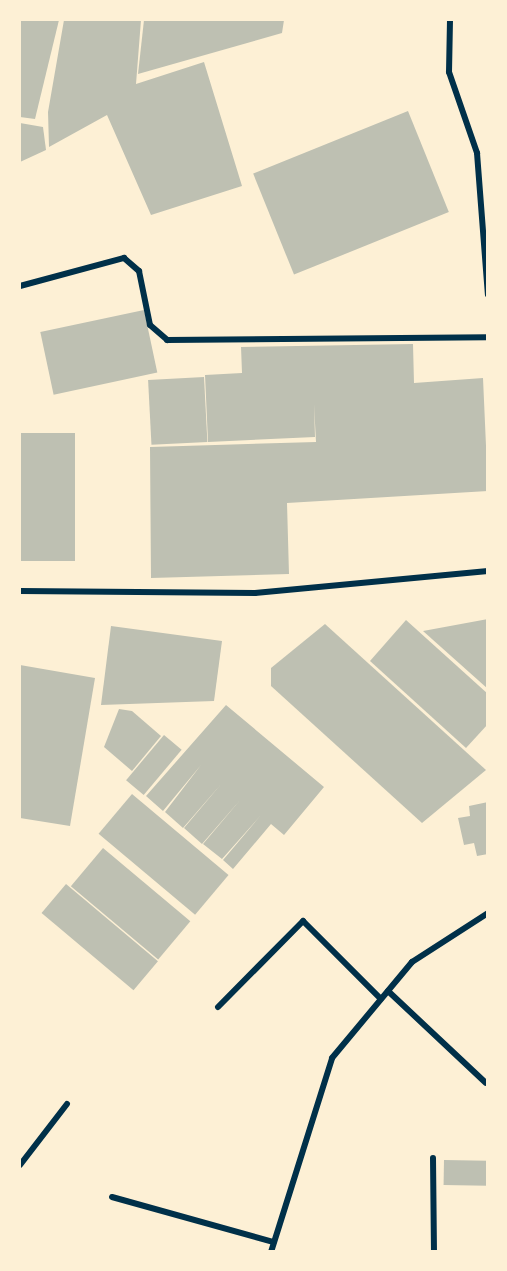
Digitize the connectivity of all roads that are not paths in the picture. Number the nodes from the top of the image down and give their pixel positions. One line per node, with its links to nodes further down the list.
1 (450, 20): 2 (street)
2 (486, 213): 4 (street)
3 (20, 286): 5 (street)
4 (488, 295)
5 (488, 337)
6 (488, 571): 7 (street)
7 (20, 591)
8 (488, 913): 9 (street)
9 (388, 991): 10 (street); 12 (street)
10 (381, 999): 11 (street); 17 (street)
11 (218, 1007)
12 (486, 1083)
13 (67, 1104): 15 (street)
14 (433, 1158): 19 (street)
15 (20, 1165)
16 (112, 1197): 17 (street)
17 (273, 1242): 18 (street)
18 (272, 1251)
19 (434, 1251)

